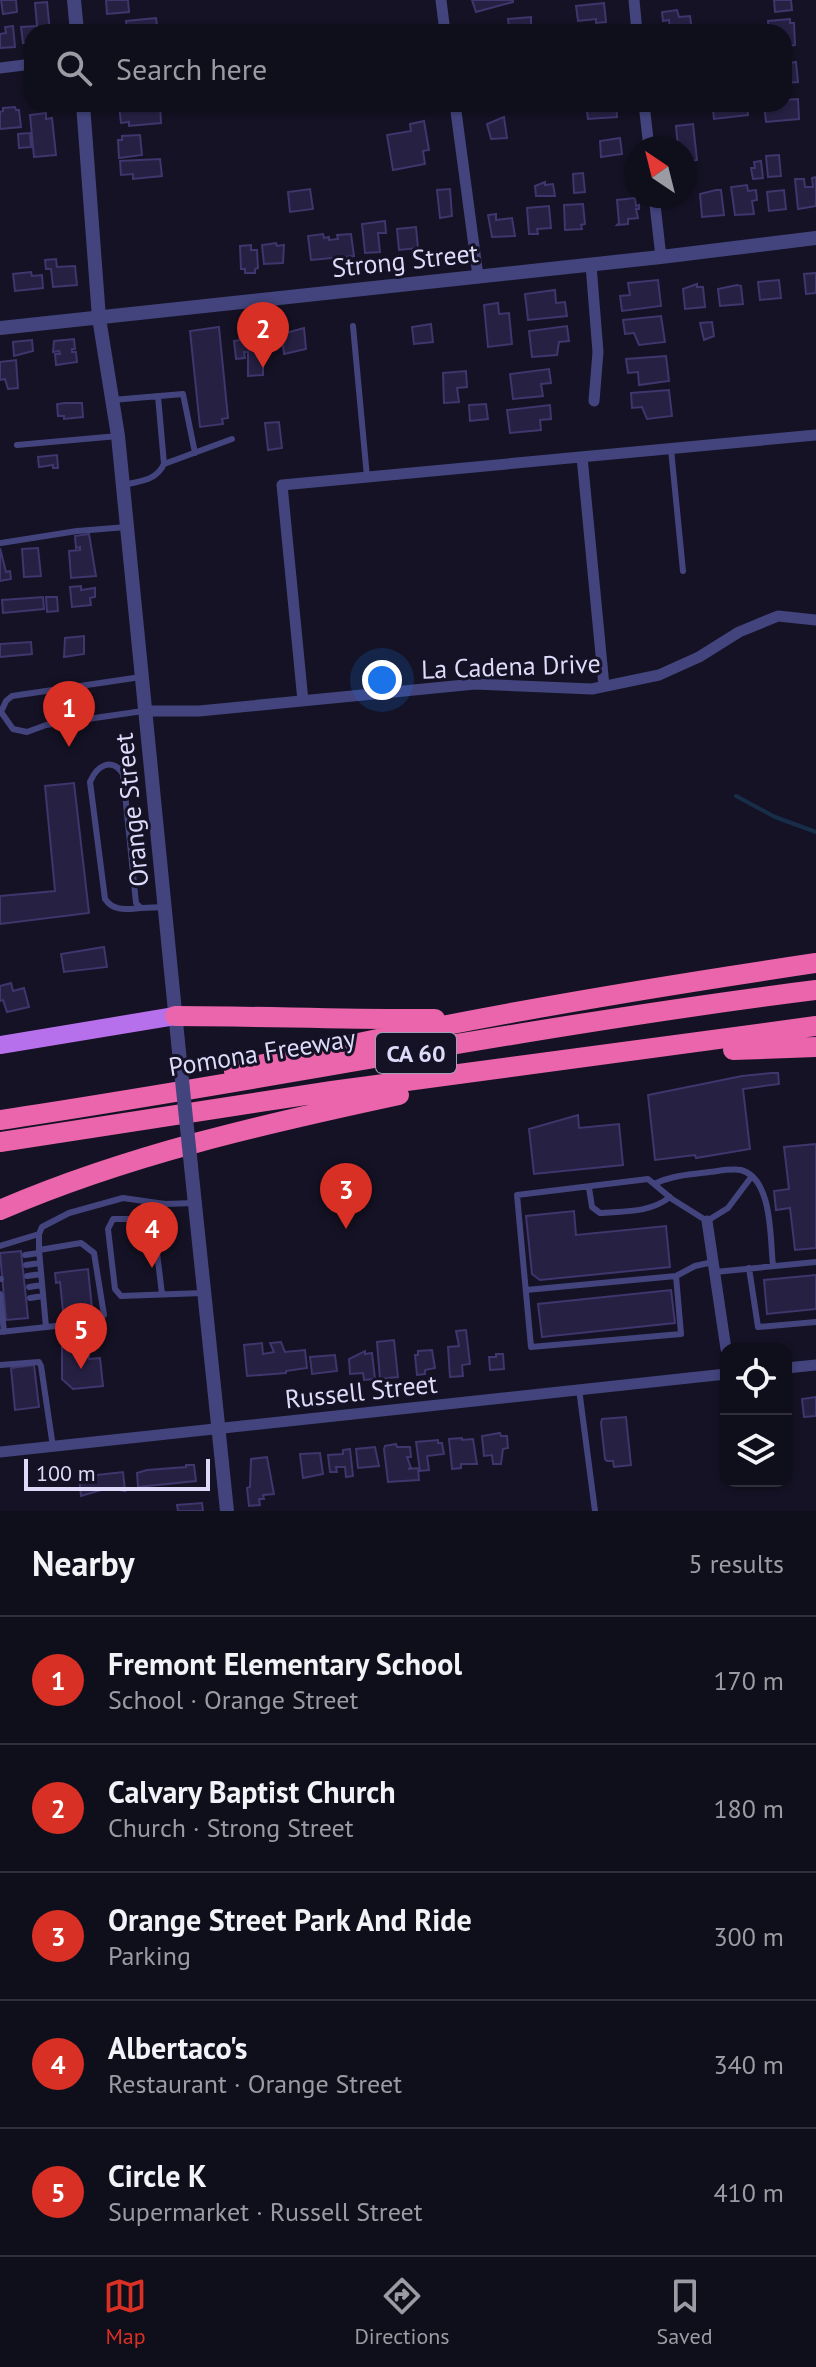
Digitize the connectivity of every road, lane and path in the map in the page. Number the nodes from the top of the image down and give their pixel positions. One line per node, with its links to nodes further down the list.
1 (74, 0): 4 (street)
2 (441, 0): 5 (street)
3 (634, 0): 6 (street)
4 (76, 24)
5 (444, 24)
6 (636, 24)
7 (24, 65): 8 (street)
8 (0, 68)
9 (84, 112): 18 (street, Orange Street)
10 (456, 112): 17 (street)
11 (645, 112): 12 (street)
12 (648, 136)
13 (655, 208): 15 (street)
14 (816, 238): 15 (street, Strong Street)
15 (661, 257): 16 (street, Strong Street)
16 (591, 265): 17 (street, Strong Street); 23 (street)
17 (478, 276): 18 (street, Strong Street)
18 (99, 318): 20 (street, Strong Street); 22 (street, Orange Street)
19 (353, 326): 32 (lane)
20 (0, 328)
21 (158, 396): 22 (lane); 29 (lane); 31 (lane)
22 (112, 400): 25 (street, Orange Street)
23 (594, 401)
24 (816, 435): 28 (street)
25 (118, 436): 27 (lane); 33 (street, Orange Street)
26 (232, 439): 29 (lane)
27 (17, 445)
28 (671, 449): 30 (street); 36 (lane)
29 (195, 453): 31 (lane)
30 (582, 457): 32 (street); 39 (street)
31 (164, 464): 33 (lane)
32 (367, 477): 40 (street)
33 (123, 485): 34 (street, Orange Street)
34 (127, 527): 35 (lane); 38 (street, Orange Street)
35 (1, 543)
36 (683, 571)
37 (816, 620): 39 (street, La Cadena Drive)
38 (141, 677): 41 (street, Orange Street); 41 (lane)
39 (604, 686): 40 (street, La Cadena Drive)
40 (303, 701): 41 (street, La Cadena Drive)
41 (145, 711): 42 (street, Orange Street)
42 (165, 907): 43 (lane); 47 (street, Orange Street)
43 (141, 908): 43 (lane)
44 (816, 962): 46 (highway)
45 (816, 990): 53 (highway, Pomona Freeway / CA 60)
46 (547, 1007): 47 (highway); 53 (highway)
47 (175, 1016): 49 (main road); 60 (street, Orange Street, bridge)
48 (816, 1026): 51 (highway, Pomona Freeway / CA 60)
49 (0, 1045)
50 (816, 1047): 51 (highway)
51 (629, 1053): 52 (highway, Pomona Freeway / CA 60)
52 (534, 1065): 55 (highway, Pomona Freeway / CA 60); 62 (highway)
53 (86, 1107): 54 (highway, Pomona Freeway / CA 60)
54 (0, 1120)
55 (0, 1142)
56 (752, 1176): 57 (lane); 64 (lane); 72 (lane)
57 (654, 1184): 58 (lane); 59 (lane)
58 (589, 1188): 59 (lane); 80 (lane)
59 (670, 1197): 64 (lane)
60 (194, 1203): 61 (lane); 81 (street, Orange Street)
61 (165, 1204): 63 (lane); 65 (lane)
62 (0, 1210)
63 (153, 1219): 82 (lane); 82 (lane)
64 (707, 1221): 73 (street)
65 (39, 1234): 66 (lane); 67 (lane)
66 (0, 1246)
67 (39, 1252): 68 (lane); 70 (lane); 87 (lane)
68 (25, 1255)
69 (816, 1262): 72 (lane)
70 (40, 1263): 71 (lane); 75 (lane)
71 (26, 1265)
72 (773, 1266): 74 (lane)
73 (714, 1267): 74 (lane); 77 (lane); 91 (street)
74 (749, 1268): 86 (lane)
75 (41, 1274): 76 (lane); 78 (lane)
76 (27, 1276)
77 (676, 1276): 80 (lane); 80 (lane)
78 (42, 1285): 79 (lane); 84 (lane)
79 (29, 1287)
80 (526, 1290)
81 (203, 1293): 82 (lane); 97 (street, Orange Street)
82 (162, 1294)
83 (1, 1295): 90 (lane)
84 (43, 1296): 85 (lane); 89 (lane)
85 (30, 1298)
86 (816, 1322)
87 (87, 1323)
88 (56, 1326): 89 (lane)
89 (46, 1327): 90 (lane)
90 (2, 1332)
91 (725, 1343)
92 (0, 1365): 98 (lane)
93 (816, 1365): 94 (street)
94 (792, 1367)
95 (720, 1375): 96 (street, Russell Street)
96 (579, 1389): 97 (street, Russell Street); 101 (lane)
97 (217, 1430): 98 (street, Russell Street); 100 (street, Orange Street)
98 (53, 1447): 99 (street, Russell Street)
99 (0, 1452)
100 (227, 1511)
101 (595, 1511)

